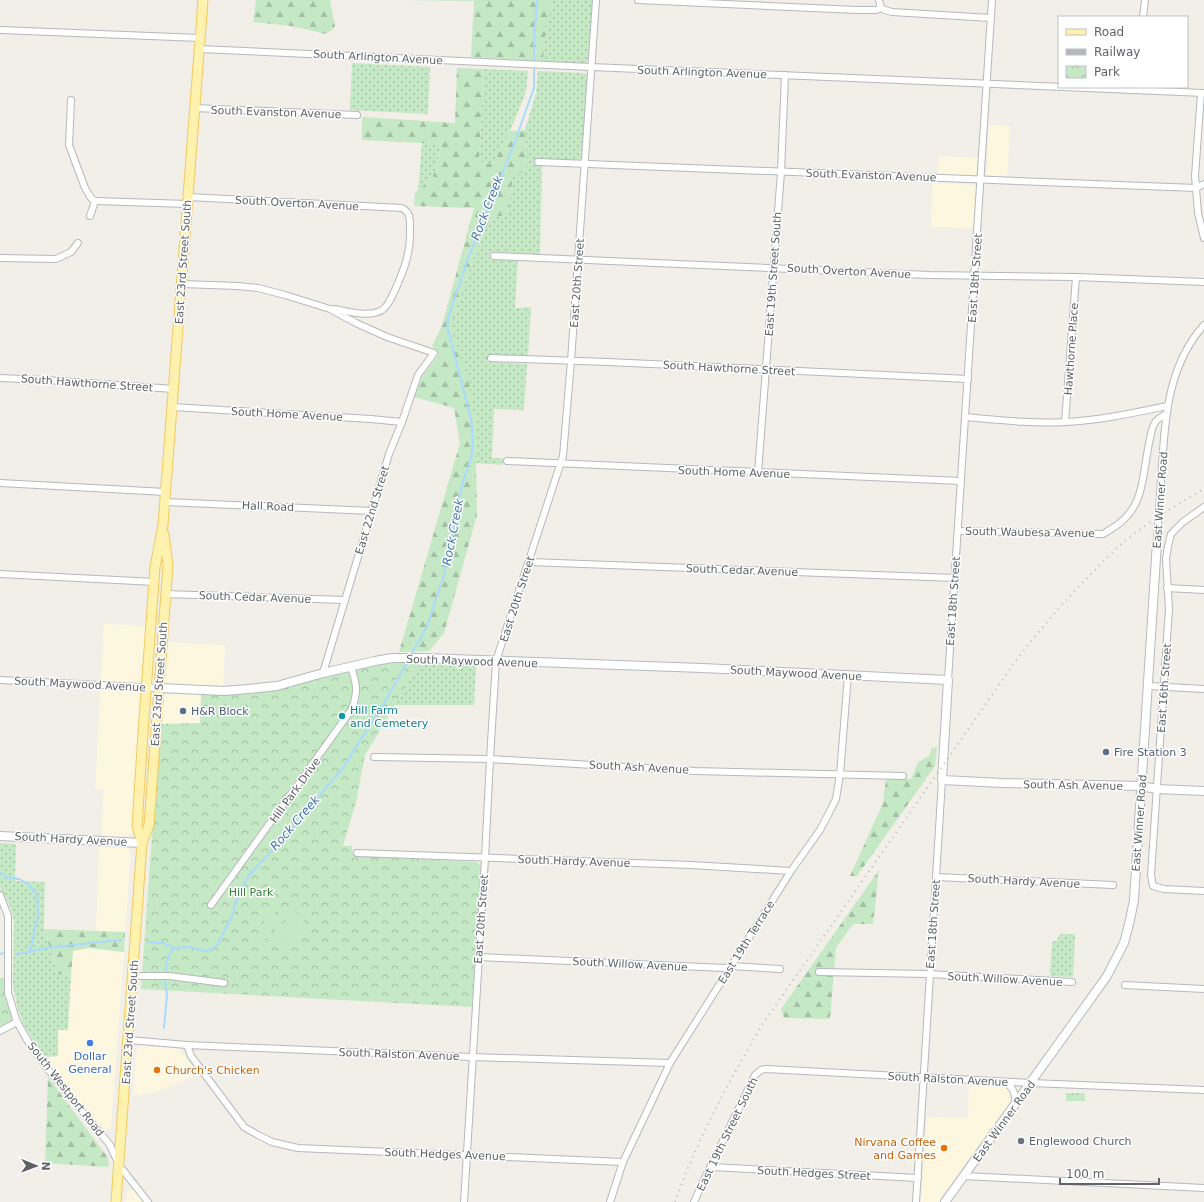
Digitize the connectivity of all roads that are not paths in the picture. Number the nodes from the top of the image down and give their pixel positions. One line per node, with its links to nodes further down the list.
1 (203, 0): 11 (main road, East 23rd Street South)
2 (596, 0): 13 (street, East 20th Street)
3 (638, 0): 7 (street)
4 (879, 0): 7 (street)
5 (992, 0): 9 (street, East 18th Street)
6 (1145, 0): 8 (street)
7 (881, 8): 9 (street)
8 (1143, 16)
9 (991, 18): 15 (street, East 18th Street)
10 (0, 30): 11 (street)
11 (200, 38): 12 (main road, East 23rd Street South)
12 (200, 49): 13 (street, South Arlington Avenue); 21 (main road, East 23rd Street South)
13 (591, 67): 14 (street, South Arlington Avenue); 24 (street, East 20th Street)
14 (785, 75): 15 (street, South Arlington Avenue); 25 (street, East 19th Street South)
15 (987, 84): 16 (street, South Arlington Avenue); 26 (street, East 18th Street)
16 (1058, 86)
17 (1108, 88): 18 (street, South Arlington Avenue)
18 (1138, 89): 19 (street, South Arlington Avenue)
19 (1202, 93): 28 (street)
20 (70, 100): 29 (street)
21 (195, 108): 22 (street, South Evanston Avenue); 30 (main road, East 23rd Street South)
22 (357, 115)
23 (538, 162): 24 (street, South Evanston Avenue)
24 (584, 163): 25 (street, South Evanston Avenue); 36 (street, East 20th Street)
25 (781, 172): 26 (street, South Evanston Avenue); 37 (street, East 19th Street South)
26 (981, 179): 28 (street, South Evanston Avenue); 38 (street, East 18th Street)
27 (1204, 184): 28 (street, South Evanston Avenue)
28 (1196, 188): 32 (street)
29 (95, 201): 30 (street, South Overton Avenue); 31 (street)
30 (188, 201): 41 (main road, East 23rd Street South); 42 (street, South Overton Avenue)
31 (90, 216)
32 (1204, 238)
33 (78, 243): 35 (street)
34 (494, 256): 36 (street, South Overton Avenue)
35 (0, 258)
36 (578, 259): 37 (street, South Overton Avenue); 45 (street, East 20th Street)
37 (773, 268): 38 (street, South Overton Avenue); 46 (street, East 19th Street South)
38 (975, 275): 39 (street, South Overton Avenue); 48 (street, East 18th Street)
39 (1076, 277): 40 (street, South Overton Avenue); 55 (street, Hawthorne Place)
40 (1204, 282)
41 (182, 284): 42 (street); 49 (main road, East 23rd Street South)
42 (330, 309): 54 (street, East 22nd Street)
43 (1204, 325): 50 (street, East Winner Road)
44 (491, 358): 45 (street, South Hawthorne Street)
45 (571, 361): 46 (street, South Hawthorne Street); 57 (street, East 20th Street)
46 (766, 369): 48 (street, South Hawthorne Street); 58 (street, East 19th Street South)
47 (0, 378): 49 (street, South Hawthorne Street)
48 (968, 379): 53 (street, East 18th Street)
49 (174, 389): 51 (main road, East 23rd Street South)
50 (1167, 406): 52 (street, East Winner Road); 55 (street)
51 (172, 407): 54 (street, South Home Avenue); 61 (main road, East 23rd Street South)
52 (1166, 414): 66 (street, South Waubesa Avenue); 67 (street, East Winner Road, bridge)
53 (965, 417): 55 (street); 59 (street, East 18th Street)
54 (402, 422): 64 (street, East 22nd Street)
55 (1065, 422)
56 (507, 461): 57 (street, South Home Avenue)
57 (560, 464): 58 (street, South Home Avenue); 68 (street, East 20th Street)
58 (758, 473): 59 (street, South Home Avenue)
59 (960, 481): 66 (street, East 18th Street)
60 (0, 484): 61 (street)
61 (166, 492): 62 (main road, East 23rd Street South)
62 (165, 502): 64 (street, Hall Road); 65 (main road, East 23rd Street South)
63 (1204, 507): 72 (street, East 16th Street)
64 (372, 511): 75 (street, East 22nd Street)
65 (163, 525): 71 (main road, East 23rd Street South); 74 (main road, East 23rd Street South)
66 (958, 531): 70 (street, East 18th Street)
67 (1157, 542): 82 (street, East Winner Road)
68 (529, 562): 70 (street, South Cedar Avenue); 76 (street, East 20th Street)
69 (0, 574): 71 (street)
70 (955, 578): 81 (street, East 18th Street)
71 (155, 582): 84 (main road, East 23rd Street South)
72 (1167, 588): 73 (street); 83 (street, East 16th Street)
73 (1204, 590)
74 (165, 594): 75 (street, South Cedar Avenue); 85 (main road, East 23rd Street South)
75 (345, 600): 78 (street, East 22nd Street)
76 (496, 661): 77 (street, South Maywood Avenue); 79 (street, South Maywood Avenue); 88 (street, East 20th Street)
77 (351, 667): 78 (street, South Maywood Avenue); 104 (street, Hill Park Drive)
78 (323, 673): 85 (street, South Maywood Avenue)
79 (848, 675): 81 (street, South Maywood Avenue); 89 (street, East 19th Terrace)
80 (0, 680): 84 (street, South Maywood Avenue)
81 (948, 680): 91 (street, East 18th Street)
82 (1148, 686): 83 (street); 92 (street, East Winner Road)
83 (1164, 687): 86 (street); 93 (street, East 16th Street)
84 (147, 688): 85 (street, South Maywood Avenue); 96 (main road, East 23rd Street South)
85 (159, 688): 96 (main road, East 23rd Street South)
86 (1204, 689)
87 (374, 757): 88 (street, South Ash Avenue)
88 (490, 759): 89 (street, South Ash Avenue); 98 (street, East 20th Street)
89 (840, 774): 90 (street, South Ash Avenue); 99 (street, East 19th Terrace)
90 (904, 776)
91 (942, 780): 92 (street, South Ash Avenue); 100 (street, East 18th Street)
92 (1141, 786): 93 (street, South Ash Avenue); 124 (street, East Winner Road)
93 (1157, 789): 94 (street, South Ash Avenue); 102 (street, East 16th Street)
94 (1204, 791)
95 (0, 836): 96 (street, South Hardy Avenue)
96 (142, 843): 110 (main road, East 23rd Street South)
97 (357, 853): 98 (street, South Hardy Avenue)
98 (486, 858): 99 (street, South Hardy Avenue); 105 (street, East 20th Street)
99 (791, 871): 106 (street, East 19th Terrace)
100 (936, 877): 101 (street, South Hardy Avenue); 109 (street, East 18th Street)
101 (1113, 885)
102 (1204, 891)
103 (0, 895): 115 (street, South Westport Road)
104 (211, 905)
105 (479, 957): 106 (street, South Willow Avenue); 119 (street, East 20th Street)
106 (731, 966): 107 (street, South Willow Avenue); 120 (street, East 19th Terrace)
107 (780, 969)
108 (819, 972): 109 (street, South Willow Avenue)
109 (930, 974): 112 (street, South Willow Avenue); 122 (street, East 18th Street)
110 (133, 976): 111 (street); 117 (main road, East 23rd Street South)
111 (224, 982)
112 (1072, 982)
113 (1125, 985): 114 (street)
114 (1204, 989)
115 (17, 1022): 116 (street); 129 (street, South Westport Road)
116 (0, 1031)
117 (129, 1040): 118 (street, South Ralston Avenue); 129 (main road, East 23rd Street South)
118 (187, 1045): 119 (street, South Ralston Avenue); 127 (street, South Hedges Avenue)
119 (472, 1057): 120 (street, South Ralston Avenue); 127 (street, East 20th Street)
120 (670, 1063): 128 (street, East 19th Terrace)
121 (764, 1070): 122 (street, South Ralston Avenue); 130 (street, East 19th Street South)
122 (923, 1078): 123 (street, South Ralston Avenue); 132 (street, East 18th Street)
123 (1006, 1082): 124 (street, South Ralston Avenue); 126 (street)
124 (1031, 1083): 125 (street, South Ralston Avenue); 126 (street, East Winner Road)
125 (1204, 1090)
126 (1016, 1104): 131 (street, East Winner Road)
127 (466, 1155): 128 (street, South Hedges Avenue); 136 (street, East 20th Street)
128 (623, 1162): 137 (street, East 19th Terrace)
129 (119, 1165): 134 (main road, East 23rd Street South); 135 (street, South Westport Road)
130 (711, 1167): 132 (street, South Hedges Street); 138 (street, East 19th Street South)
131 (964, 1176): 133 (street); 140 (street, East Winner Road)
132 (918, 1178): 139 (street, East 18th Street)
133 (1204, 1188)
134 (116, 1202)
135 (148, 1202)
136 (464, 1202)
137 (610, 1202)
138 (694, 1202)
139 (916, 1202)
140 (945, 1202)

